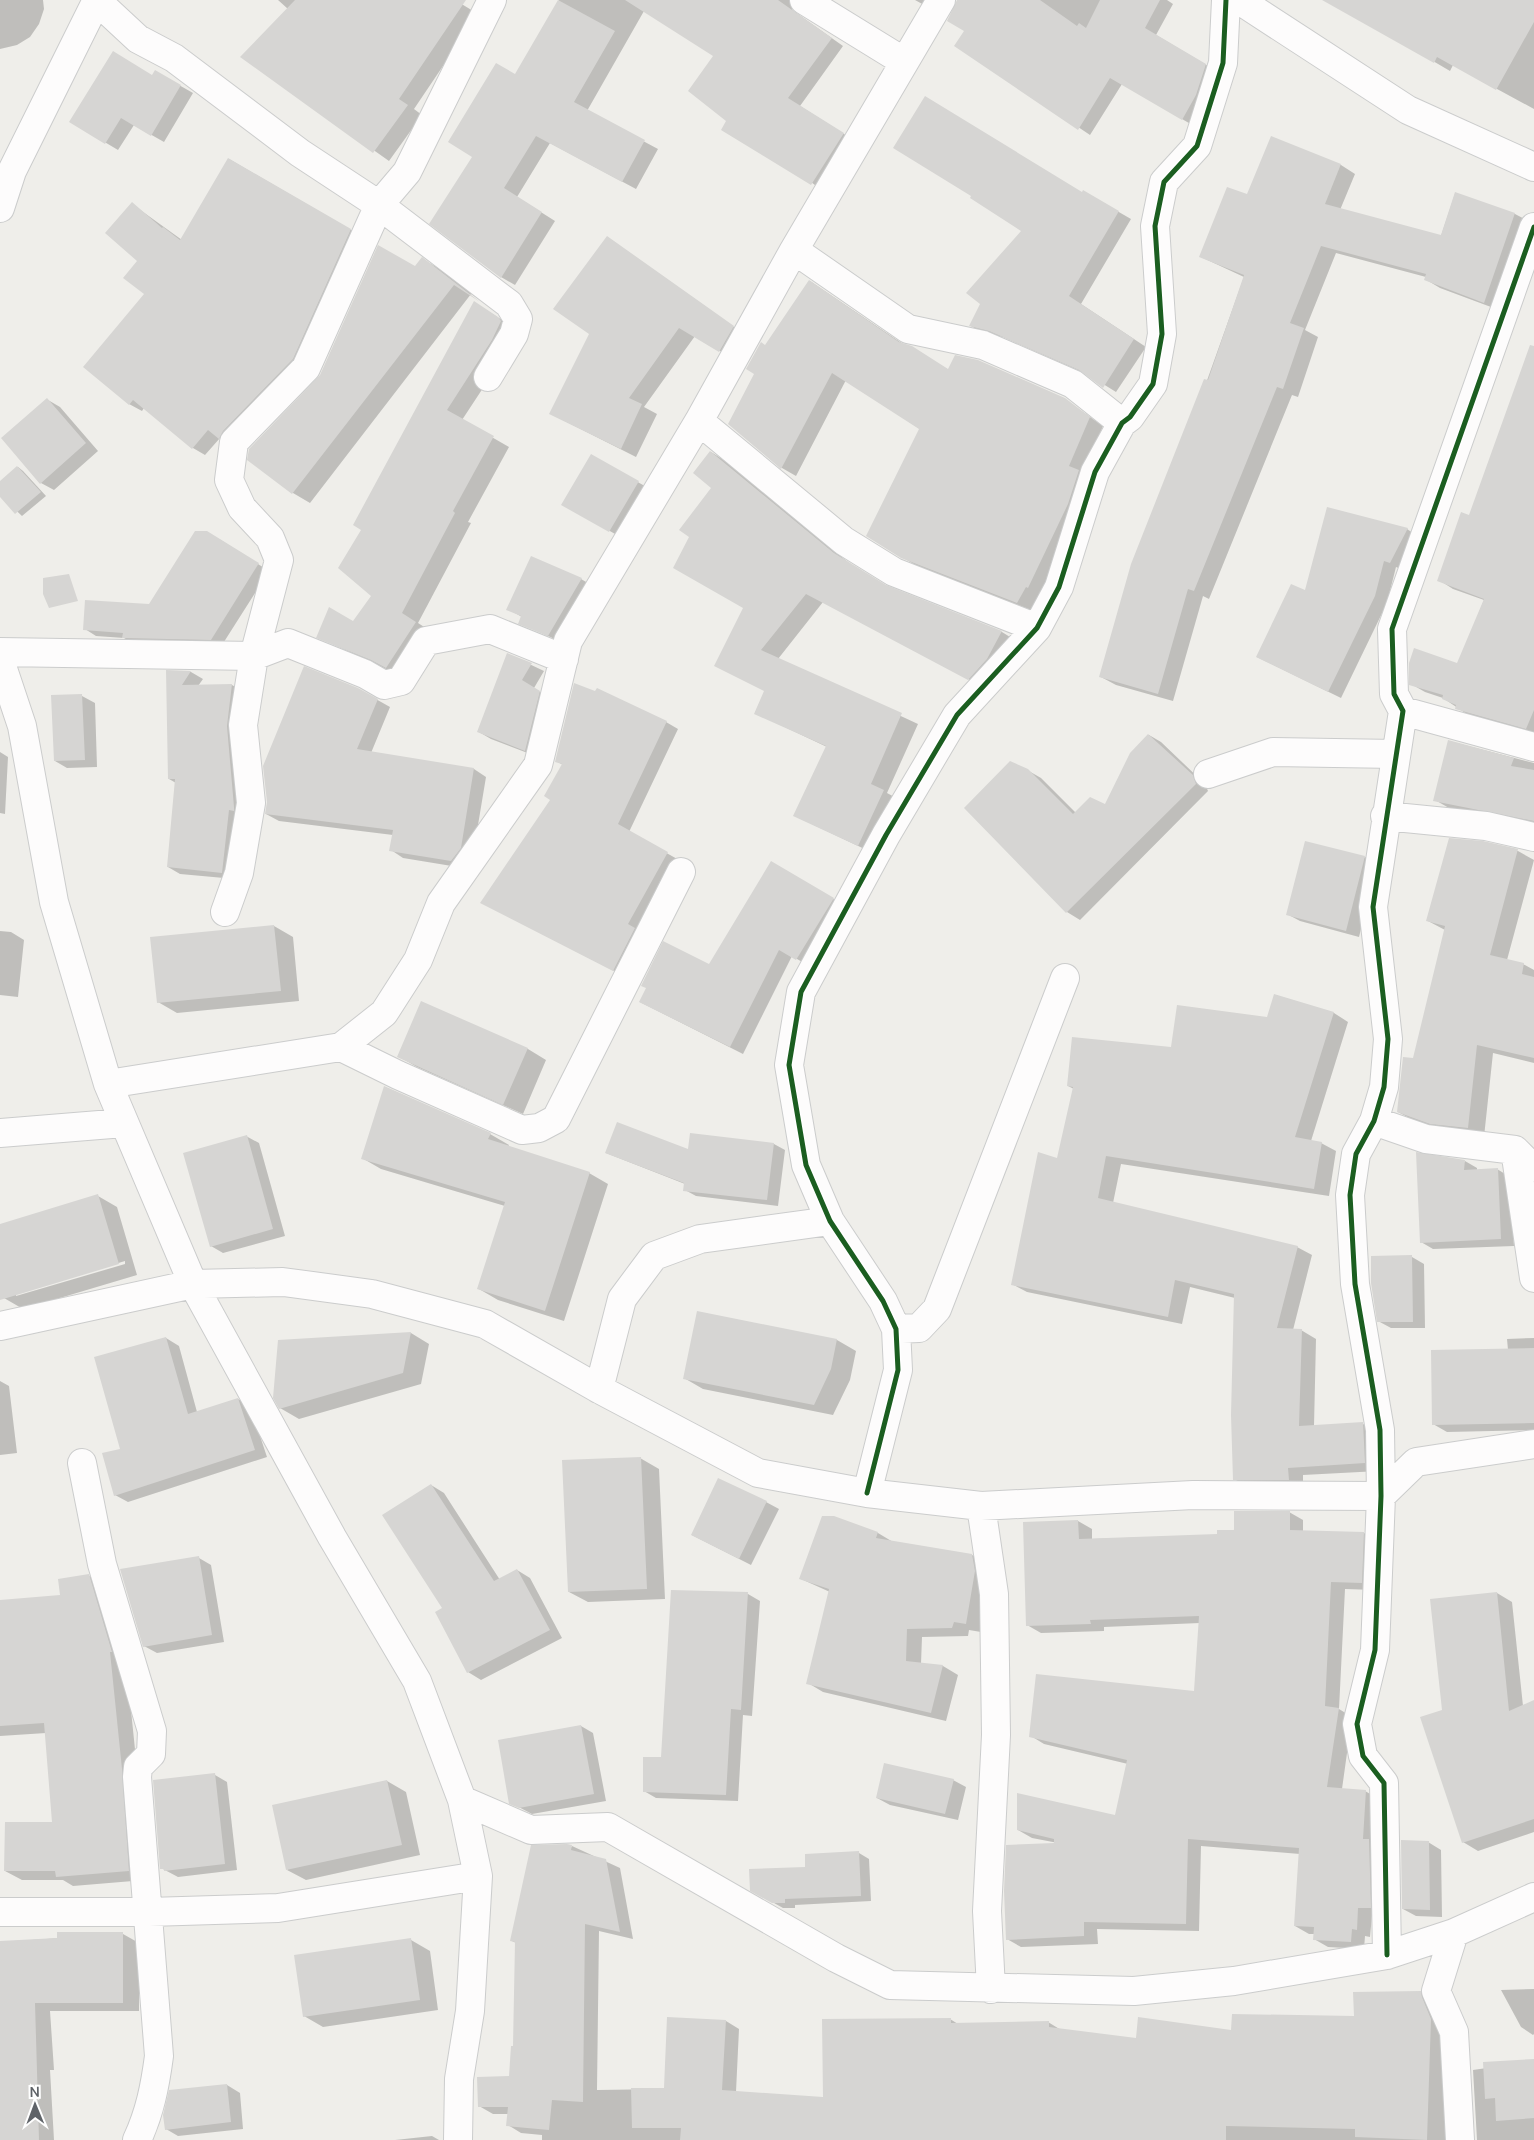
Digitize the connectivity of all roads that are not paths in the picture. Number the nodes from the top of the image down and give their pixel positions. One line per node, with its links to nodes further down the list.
1 (97, 0): 9 (street); 10 (street)
2 (492, 0): 9 (street)
3 (804, 0): 7 (street)
4 (941, 0): 7 (street)
5 (1226, 0): 15 (street)
6 (1239, 0): 8 (street)
7 (904, 61): 12 (street)
8 (1534, 167)
9 (379, 205): 13 (street); 18 (street)
10 (0, 208)
11 (1534, 227): 21 (street)
12 (794, 250): 14 (street); 15 (street)
13 (488, 377)
14 (699, 421): 16 (street); 19 (street)
15 (1122, 422): 16 (street)
16 (1037, 628): 36 (street)
17 (0, 652): 18 (street)
18 (254, 656): 19 (street); 28 (street)
19 (564, 659): 30 (street)
20 (0, 660): 31 (street)
21 (1403, 711): 22 (street); 23 (street)
22 (1534, 747)
23 (1396, 754): 24 (street); 25 (street)
24 (1208, 774)
25 (1385, 816): 26 (street); 32 (street)
26 (1534, 838)
27 (680, 872): 30 (street)
28 (225, 912)
29 (1065, 978): 40 (street)
30 (341, 1047): 31 (street)
31 (108, 1084): 33 (street)
32 (1374, 1122): 35 (street); 45 (street)
33 (124, 1123): 34 (street); 38 (street)
34 (0, 1133)
35 (1524, 1158): 37 (street)
36 (830, 1221): 40 (street); 41 (street)
37 (1534, 1278)
38 (193, 1284): 39 (street); 41 (street); 47 (street)
39 (0, 1326)
40 (896, 1329): 44 (street)
41 (599, 1389): 44 (street)
42 (1534, 1444): 45 (street)
43 (82, 1463): 51 (street)
44 (867, 1493): 46 (street)
45 (1381, 1496): 46 (street); 53 (street)
46 (981, 1506): 54 (street)
47 (462, 1800): 48 (street); 54 (street)
48 (478, 1876): 51 (street); 56 (street)
49 (1534, 1897): 52 (street)
50 (0, 1912): 51 (street)
51 (149, 1912): 55 (street)
52 (1454, 1933): 53 (street); 57 (street)
53 (1387, 1955): 54 (street)
54 (991, 1989)
55 (137, 2140)
56 (458, 2140)
57 (1460, 2140)

